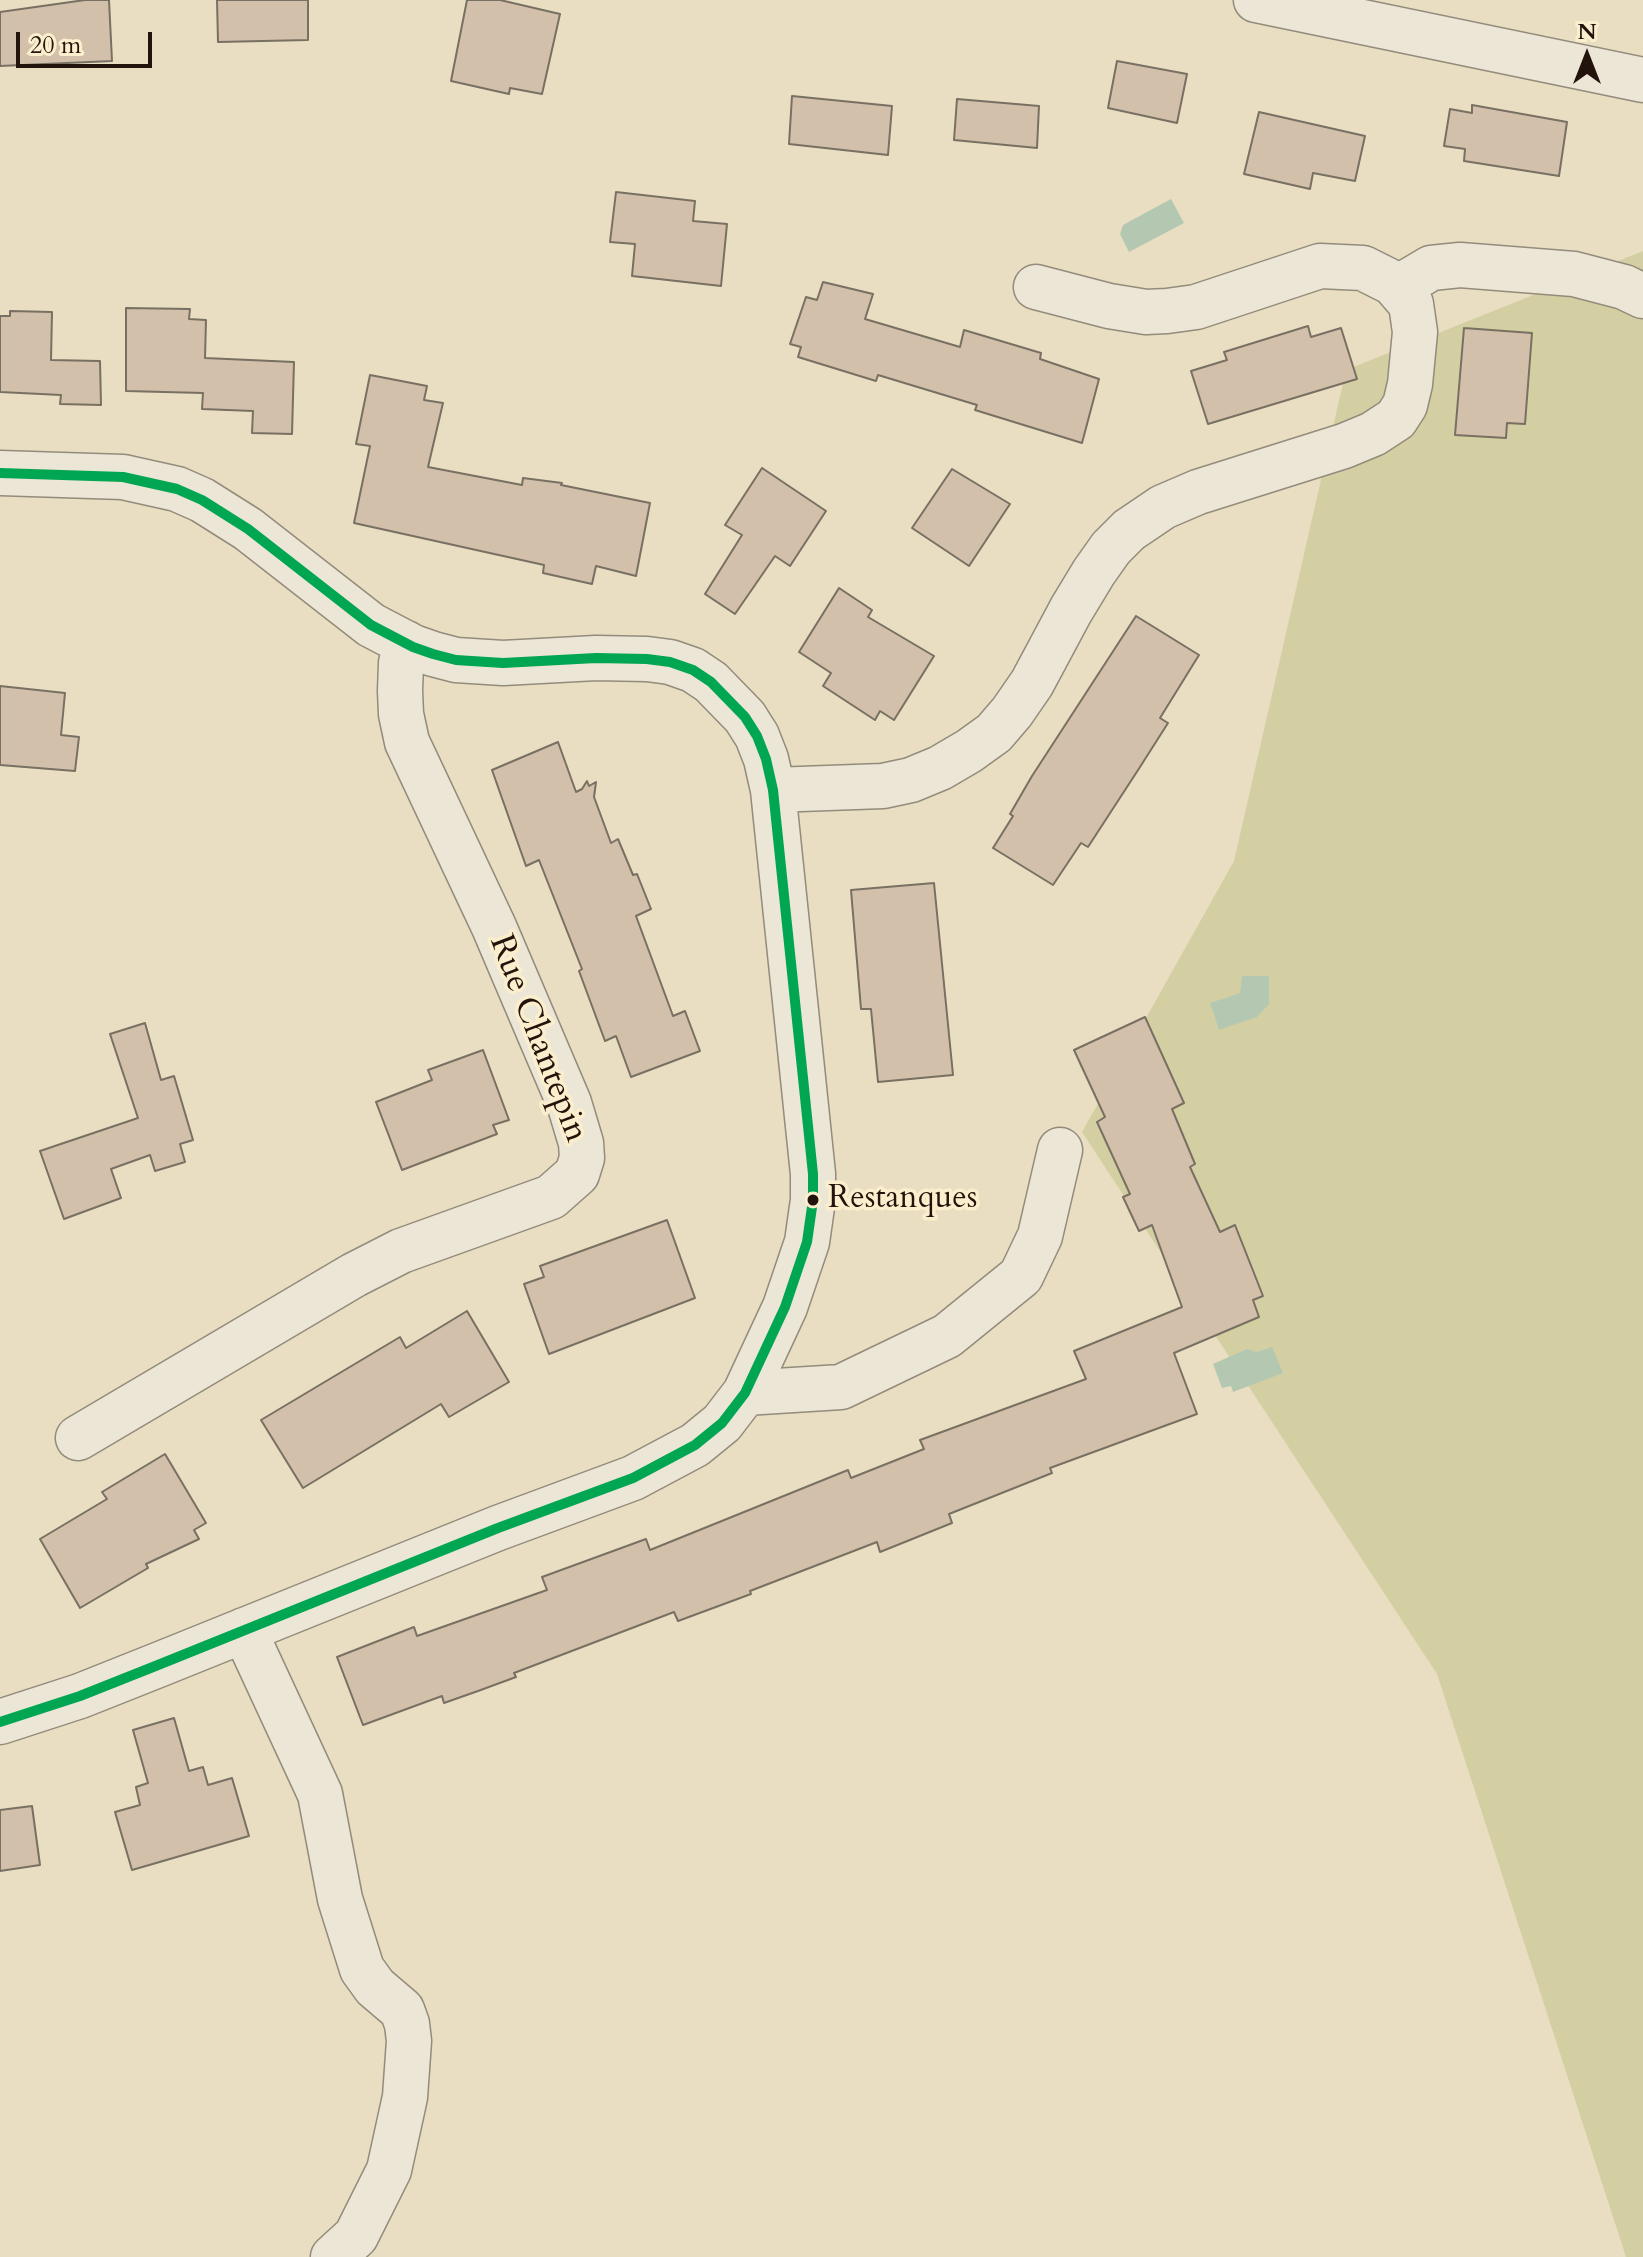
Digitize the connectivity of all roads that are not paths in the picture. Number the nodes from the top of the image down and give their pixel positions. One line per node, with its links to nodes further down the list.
1 (1256, 0): 2 (street)
2 (1643, 80)
3 (1036, 287): 4 (street)
4 (1400, 290): 5 (street); 8 (street)
5 (1643, 296)
6 (0, 473): 7 (street)
7 (406, 643): 8 (street); 11 (street, Rue Chantepin)
8 (773, 790): 10 (street)
9 (1060, 1150): 10 (street)
10 (745, 1393): 12 (street)
11 (78, 1438)
12 (244, 1630): 13 (street); 14 (street)
13 (0, 1722)
14 (333, 2257)

